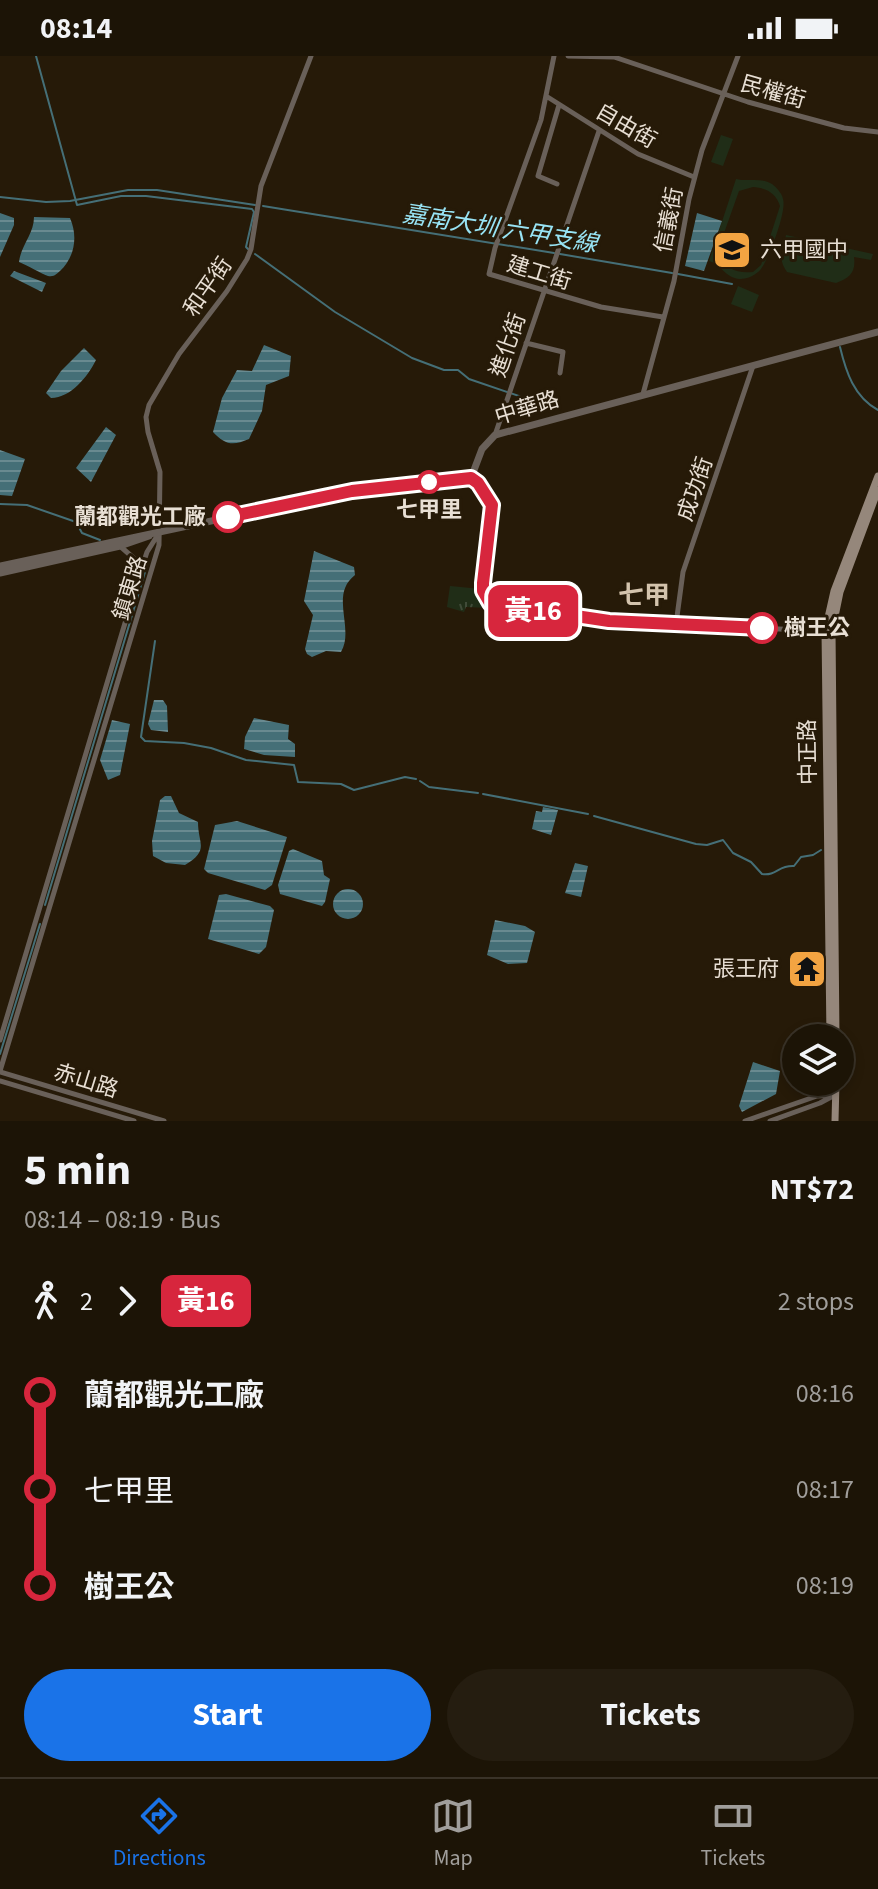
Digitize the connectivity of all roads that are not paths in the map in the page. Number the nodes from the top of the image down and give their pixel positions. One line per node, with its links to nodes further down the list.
1 (311, 56): 24 (street, 和平街)
2 (554, 56): 7 (street, 建工街)
3 (568, 56): 5 (street, 民權街)
4 (738, 56): 6 (street, 信義街)
5 (615, 57): 6 (street, 民權街)
6 (723, 94): 10 (street, 民權街); 11 (street, 信義街)
7 (546, 96): 8 (street, 自由街); 13 (street, 建工街)
8 (559, 105): 9 (street, 自由街); 12 (street)
9 (599, 131): 11 (street, 自由街); 13 (street, 進化街)
10 (878, 132)
11 (694, 177): 14 (street, 信義街)
12 (557, 184)
13 (544, 292): 14 (street, 建工街); 16 (street, 進化街)
14 (663, 317): 19 (street, 信義街)
15 (878, 332): 17 (street, 中華路)
16 (526, 343): 18 (street); 20 (street, 進化街)
17 (753, 365): 19 (street, 中華路); 29 (street, 成功街)
18 (560, 373)
19 (643, 394): 20 (street, 中華路)
20 (495, 435): 22 (street, 中華路)
21 (878, 476): 30 (main road, 中正路)
22 (471, 478): 24 (street); 29 (street)
23 (878, 490): 30 (main road, 中正路)
24 (159, 532): 25 (street); 26 (street); 28 (street, 鎮東路); 33 (street, 鎮東路)
25 (120, 546): 27 (street); 28 (street)
26 (0, 566)
27 (0, 573)
28 (140, 573): 32 (street, 鎮東路)
29 (676, 624): 30 (street)
30 (829, 631): 31 (main road, 中正路)
31 (833, 1024)
32 (0, 1040)
33 (0, 1072): 39 (street, 赤山路)
34 (0, 1081): 38 (street, 赤山路)
35 (817, 1096): 40 (street)
36 (832, 1096): 41 (street)
37 (834, 1096): 42 (main road)
38 (134, 1121)
39 (164, 1121)
40 (745, 1121)
41 (770, 1121)
42 (835, 1121)

